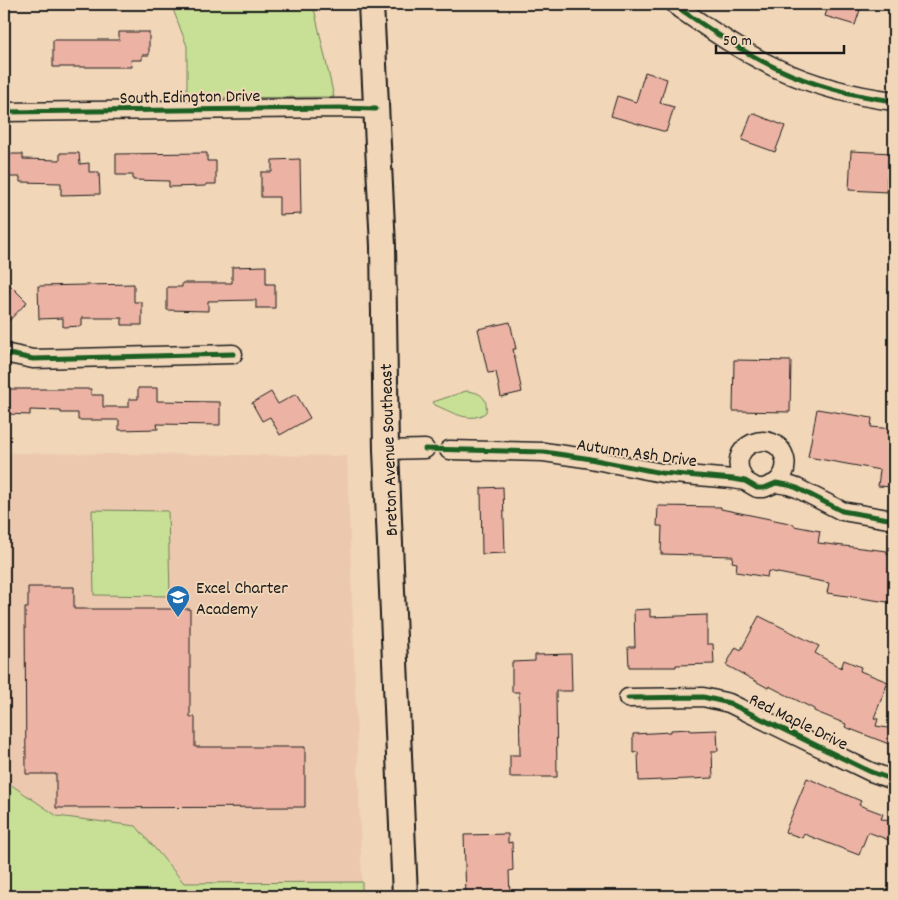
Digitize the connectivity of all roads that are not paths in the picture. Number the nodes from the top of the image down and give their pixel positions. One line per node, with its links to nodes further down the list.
1 (371, 4): 4 (main road, Breton Avenue Southeast)
2 (675, 4): 3 (street)
3 (894, 102)
4 (376, 109): 5 (street, South Edington Drive); 9 (main road, Breton Avenue Southeast)
5 (4, 112)
6 (4, 353): 7 (street)
7 (234, 354)
8 (425, 449): 9 (street)
9 (386, 450): 18 (main road, Breton Avenue Southeast)
10 (449, 450): 12 (street, Autumn Ash Drive)
11 (786, 464): 12 (street); 13 (street); 14 (street)
12 (742, 474): 13 (street, Autumn Ash Drive)
13 (776, 483): 14 (street, Autumn Ash Drive)
14 (797, 488): 15 (street, Autumn Ash Drive)
15 (894, 520)
16 (628, 698): 17 (street, Red Maple Drive)
17 (894, 780)
18 (405, 896)

